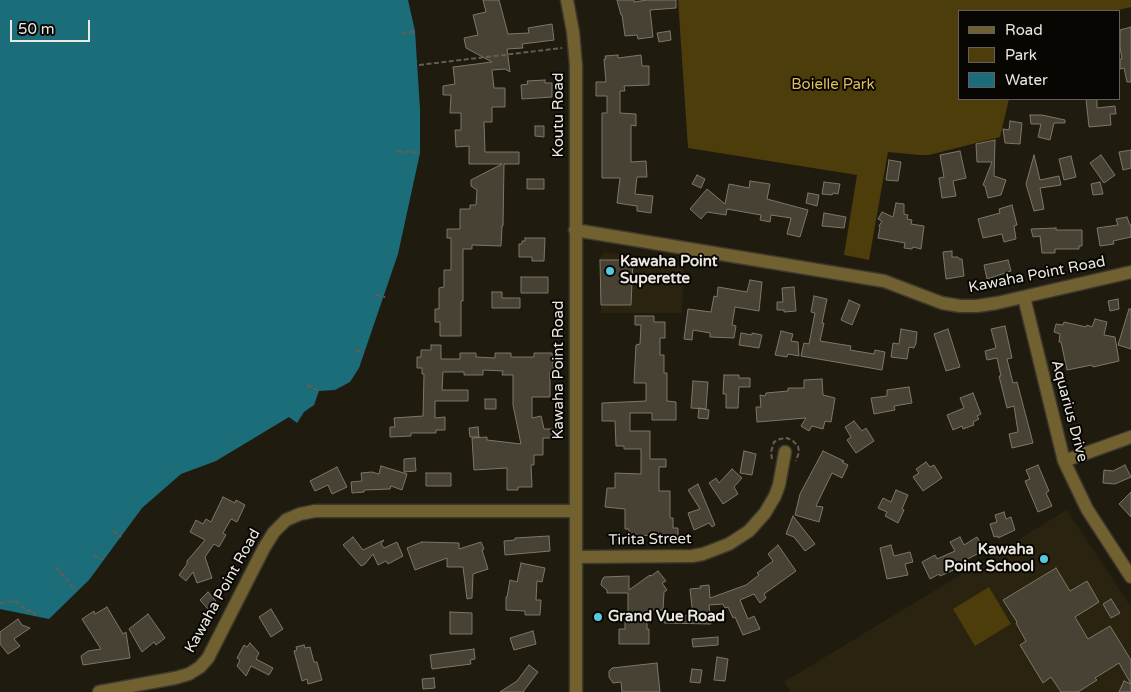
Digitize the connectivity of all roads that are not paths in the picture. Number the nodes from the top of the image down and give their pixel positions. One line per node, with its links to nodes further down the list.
1 (567, 0): 2 (street, Koutu Road)
2 (575, 230): 4 (street, Kawaha Point Road); 8 (street, Kawaha Point Road)
3 (1131, 272): 4 (street, Kawaha Point Road)
4 (1024, 297): 7 (street, Aquarius Drive)
5 (1131, 437): 7 (street)
6 (785, 452): 9 (street, Tirita Street)
7 (1064, 461): 10 (street, Aquarius Drive)
8 (576, 511): 9 (street); 11 (street, Kawaha Point Road)
9 (576, 557): 12 (street)
10 (1131, 577)
11 (99, 692)
12 (576, 692)

